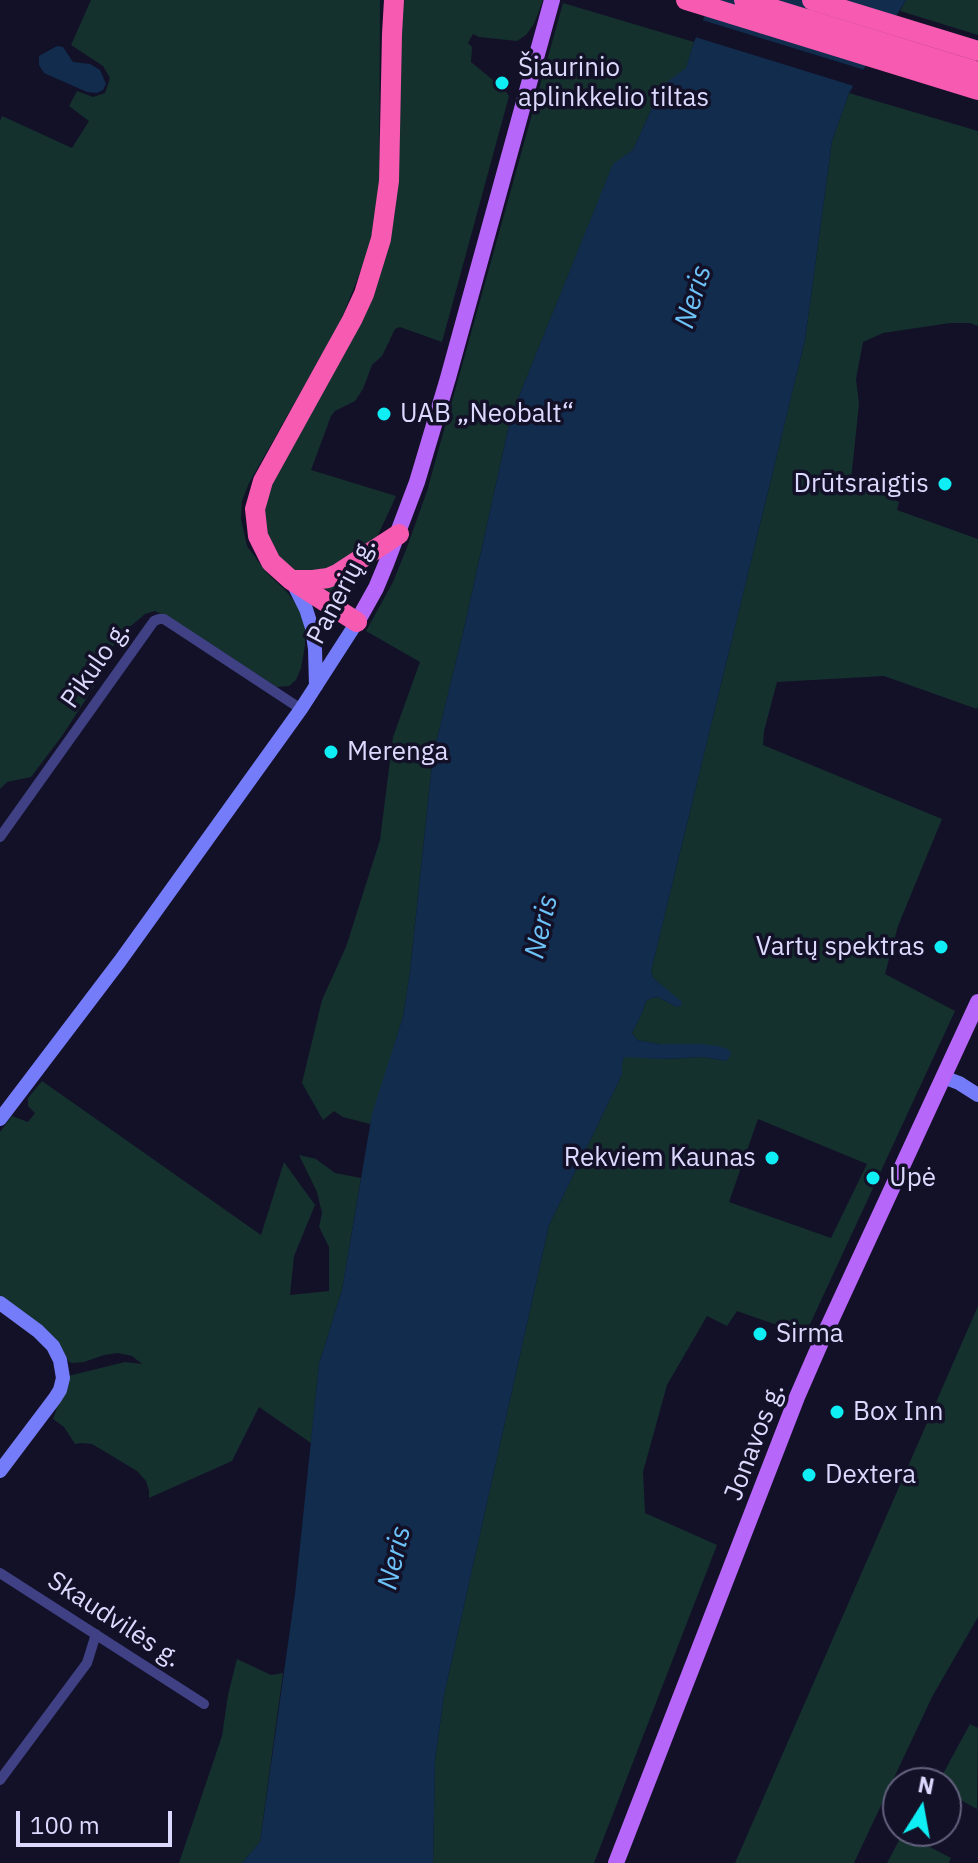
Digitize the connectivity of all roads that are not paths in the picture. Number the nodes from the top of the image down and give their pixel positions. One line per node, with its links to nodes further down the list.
1 (394, 0): 10 (highway)
2 (552, 0): 9 (main road, Panerių g.)
3 (686, 0): 8 (highway)
4 (744, 0): 7 (highway)
5 (812, 0): 6 (highway)
6 (978, 51)
7 (978, 72)
8 (978, 90)
9 (399, 534): 10 (highway); 11 (main road, Panerių g.)
10 (291, 580): 11 (highway); 12 (main road)
11 (357, 622): 12 (main road, Panerių g.)
12 (316, 686): 13 (main road, Panerių g.)
13 (301, 709): 14 (street, Pikulo g.); 18 (main road, Panerių g.)
14 (0, 837)
15 (978, 1002): 16 (main road, Jonavos g.)
16 (943, 1077): 17 (main road); 25 (main road, Jonavos g.)
17 (978, 1095)
18 (0, 1119)
19 (0, 1303): 20 (main road)
20 (0, 1471)
21 (0, 1573): 22 (street, Skaudvilės g.)
22 (96, 1634): 23 (street, Skaudvilės g.); 24 (street)
23 (204, 1704)
24 (0, 1780)
25 (616, 1863)

